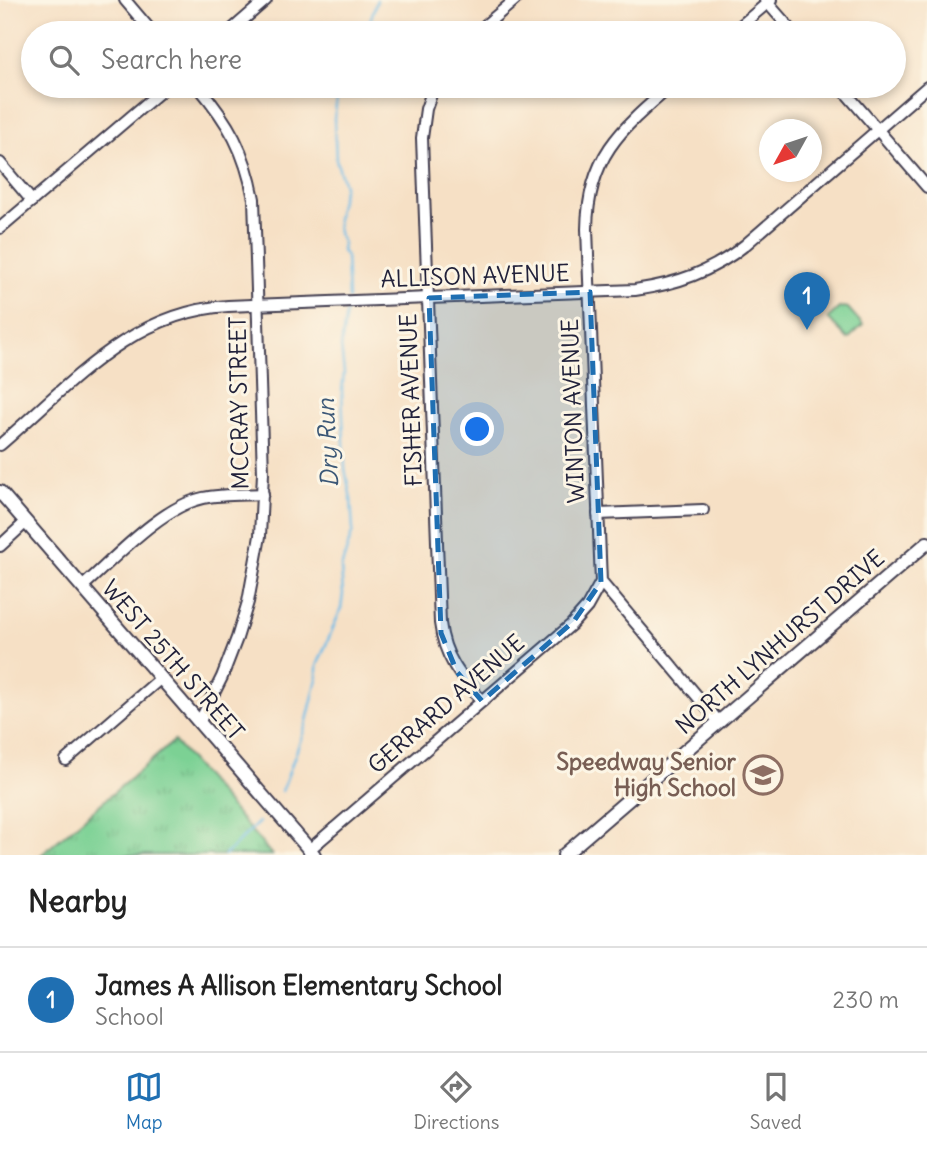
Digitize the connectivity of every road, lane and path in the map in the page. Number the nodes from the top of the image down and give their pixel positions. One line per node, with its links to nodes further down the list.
1 (125, 0): 5 (street)
2 (266, 0): 6 (street)
3 (514, 0): 7 (street)
4 (768, 1): 8 (street); 9 (street)
5 (143, 21)
6 (242, 21)
7 (490, 21)
8 (746, 21)
9 (784, 21)
10 (927, 87): 16 (street, ALLISON AVENUE)
11 (153, 98): 19 (street)
12 (207, 98): 23 (street, MCCRAY STREET)
13 (430, 98): 22 (street, FISHER AVENUE)
14 (657, 98): 21 (street, WINTON AVENUE)
15 (850, 98): 16 (street)
16 (878, 130): 18 (street); 21 (street, ALLISON AVENUE)
17 (0, 163): 19 (street)
18 (927, 187)
19 (32, 201): 20 (street)
20 (0, 228)
21 (590, 292): 22 (street, ALLISON AVENUE); 28 (street, WINTON AVENUE)
22 (429, 298): 23 (street, ALLISON AVENUE); 35 (street, FISHER AVENUE)
23 (258, 305): 24 (street, ALLISON AVENUE); 26 (street, MCCRAY STREET)
24 (0, 445)
25 (0, 492): 29 (main road, WEST 25TH STREET)
26 (263, 494): 33 (street); 37 (street, MCCRAY STREET)
27 (703, 510): 28 (street)
28 (598, 514): 32 (street, WINTON AVENUE)
29 (26, 522): 31 (street); 33 (main road, WEST 25TH STREET)
30 (927, 543): 36 (main road, NORTH LYNHURST DRIVE)
31 (0, 546)
32 (600, 582): 35 (street, GERRARD AVENUE); 36 (street)
33 (82, 587): 34 (main road, WEST 25TH STREET)
34 (161, 678): 37 (main road, WEST 25TH STREET); 38 (street)
35 (482, 701): 39 (street, GERRARD AVENUE)
36 (719, 722): 40 (main road, NORTH LYNHURST DRIVE)
37 (199, 723): 39 (main road, WEST 25TH STREET)
38 (66, 760)
39 (311, 852)
40 (564, 855)

